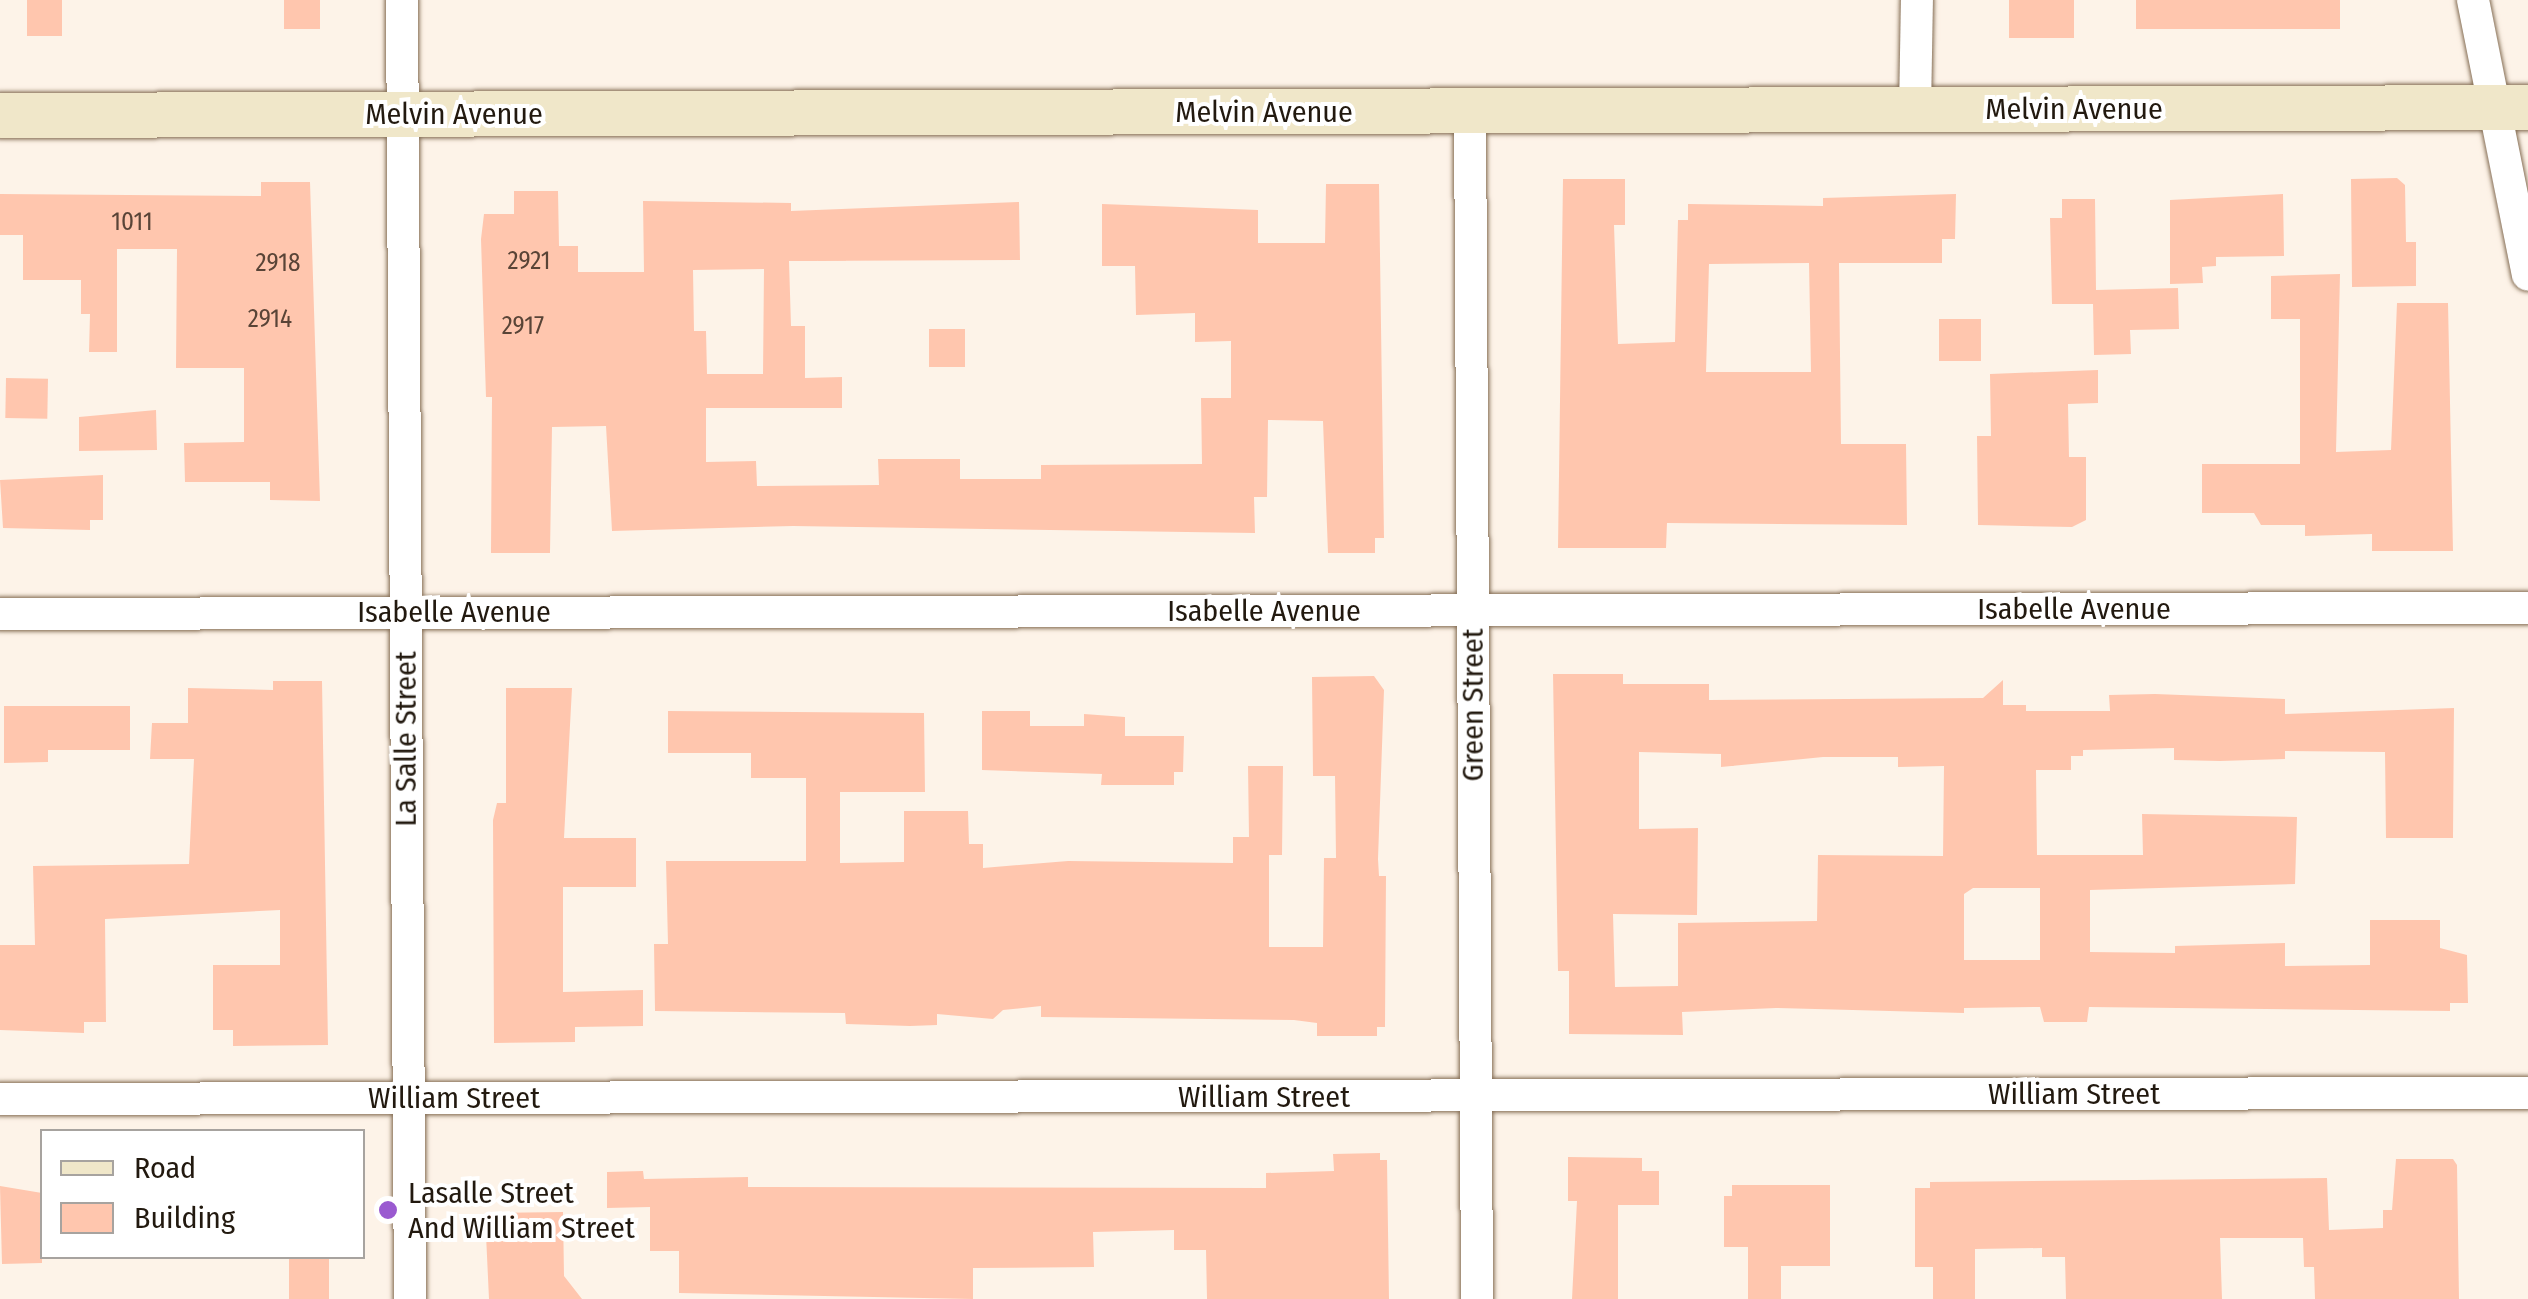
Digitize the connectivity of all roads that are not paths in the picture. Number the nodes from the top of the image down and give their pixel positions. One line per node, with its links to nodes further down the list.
1 (402, 0): 7 (street, La Salle Street)
2 (1917, 0): 5 (street)
3 (2473, 0): 4 (street)
4 (2510, 107): 5 (street, Melvin Avenue); 9 (street)
5 (1915, 111): 6 (street, Melvin Avenue)
6 (1470, 112): 7 (street, Melvin Avenue); 11 (street, Green Street)
7 (402, 114): 8 (street, Melvin Avenue); 12 (street, La Salle Street)
8 (0, 115)
9 (2528, 275)
10 (2528, 608): 11 (street, Isabelle Avenue)
11 (1473, 611): 12 (street, Isabelle Avenue); 15 (street, Green Street)
12 (406, 612): 13 (street, Isabelle Avenue); 16 (street, La Salle Street)
13 (0, 614)
14 (2528, 1093): 15 (street, William Street)
15 (1476, 1096): 16 (street, William Street); 19 (street, Green Street)
16 (408, 1098): 17 (street, William Street); 18 (street, La Salle Street)
17 (0, 1100)
18 (410, 1299)
19 (1477, 1299)

